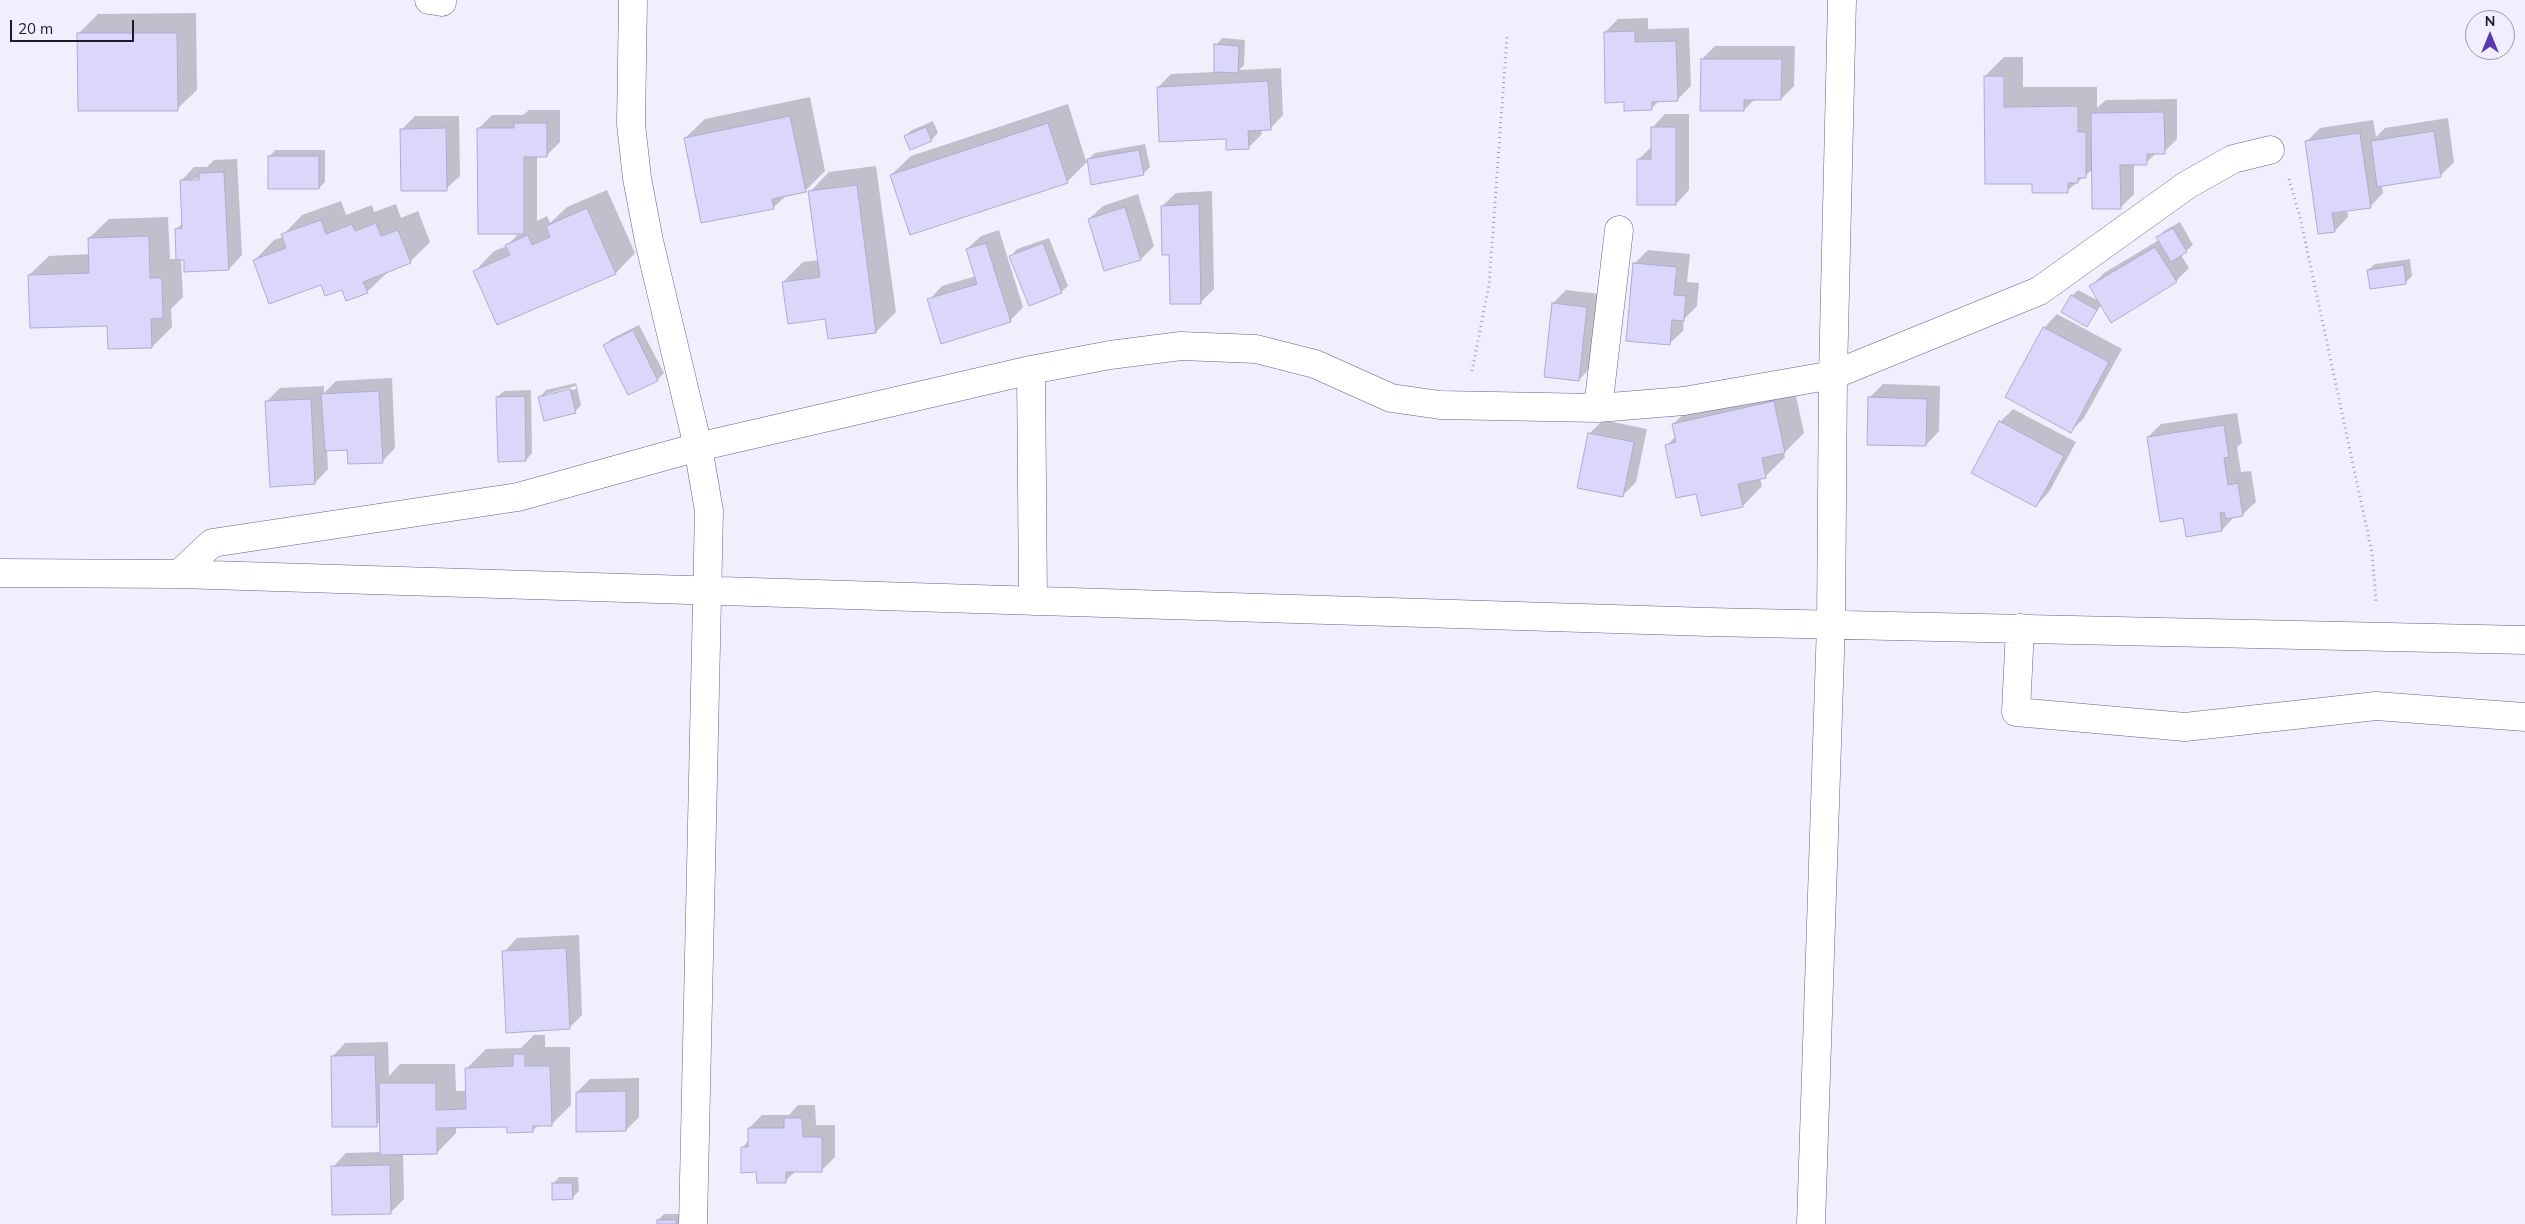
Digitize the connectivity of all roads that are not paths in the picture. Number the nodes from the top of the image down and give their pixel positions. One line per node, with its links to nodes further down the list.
1 (634, 0): 8 (street)
2 (1842, 0): 6 (street)
3 (2270, 150): 6 (street)
4 (1619, 230): 7 (street)
5 (1031, 370): 7 (street); 8 (street); 12 (street)
6 (1833, 375): 7 (street); 13 (street)
7 (1598, 408)
8 (698, 446): 10 (street); 11 (street)
9 (0, 573): 10 (street)
10 (179, 574): 11 (street)
11 (708, 590): 12 (street); 17 (street)
12 (1033, 601): 13 (street)
13 (1831, 624): 14 (street); 18 (street)
14 (2020, 628): 15 (street); 16 (street)
15 (2525, 640)
16 (2525, 718)
17 (693, 1224)
18 (1811, 1224)

